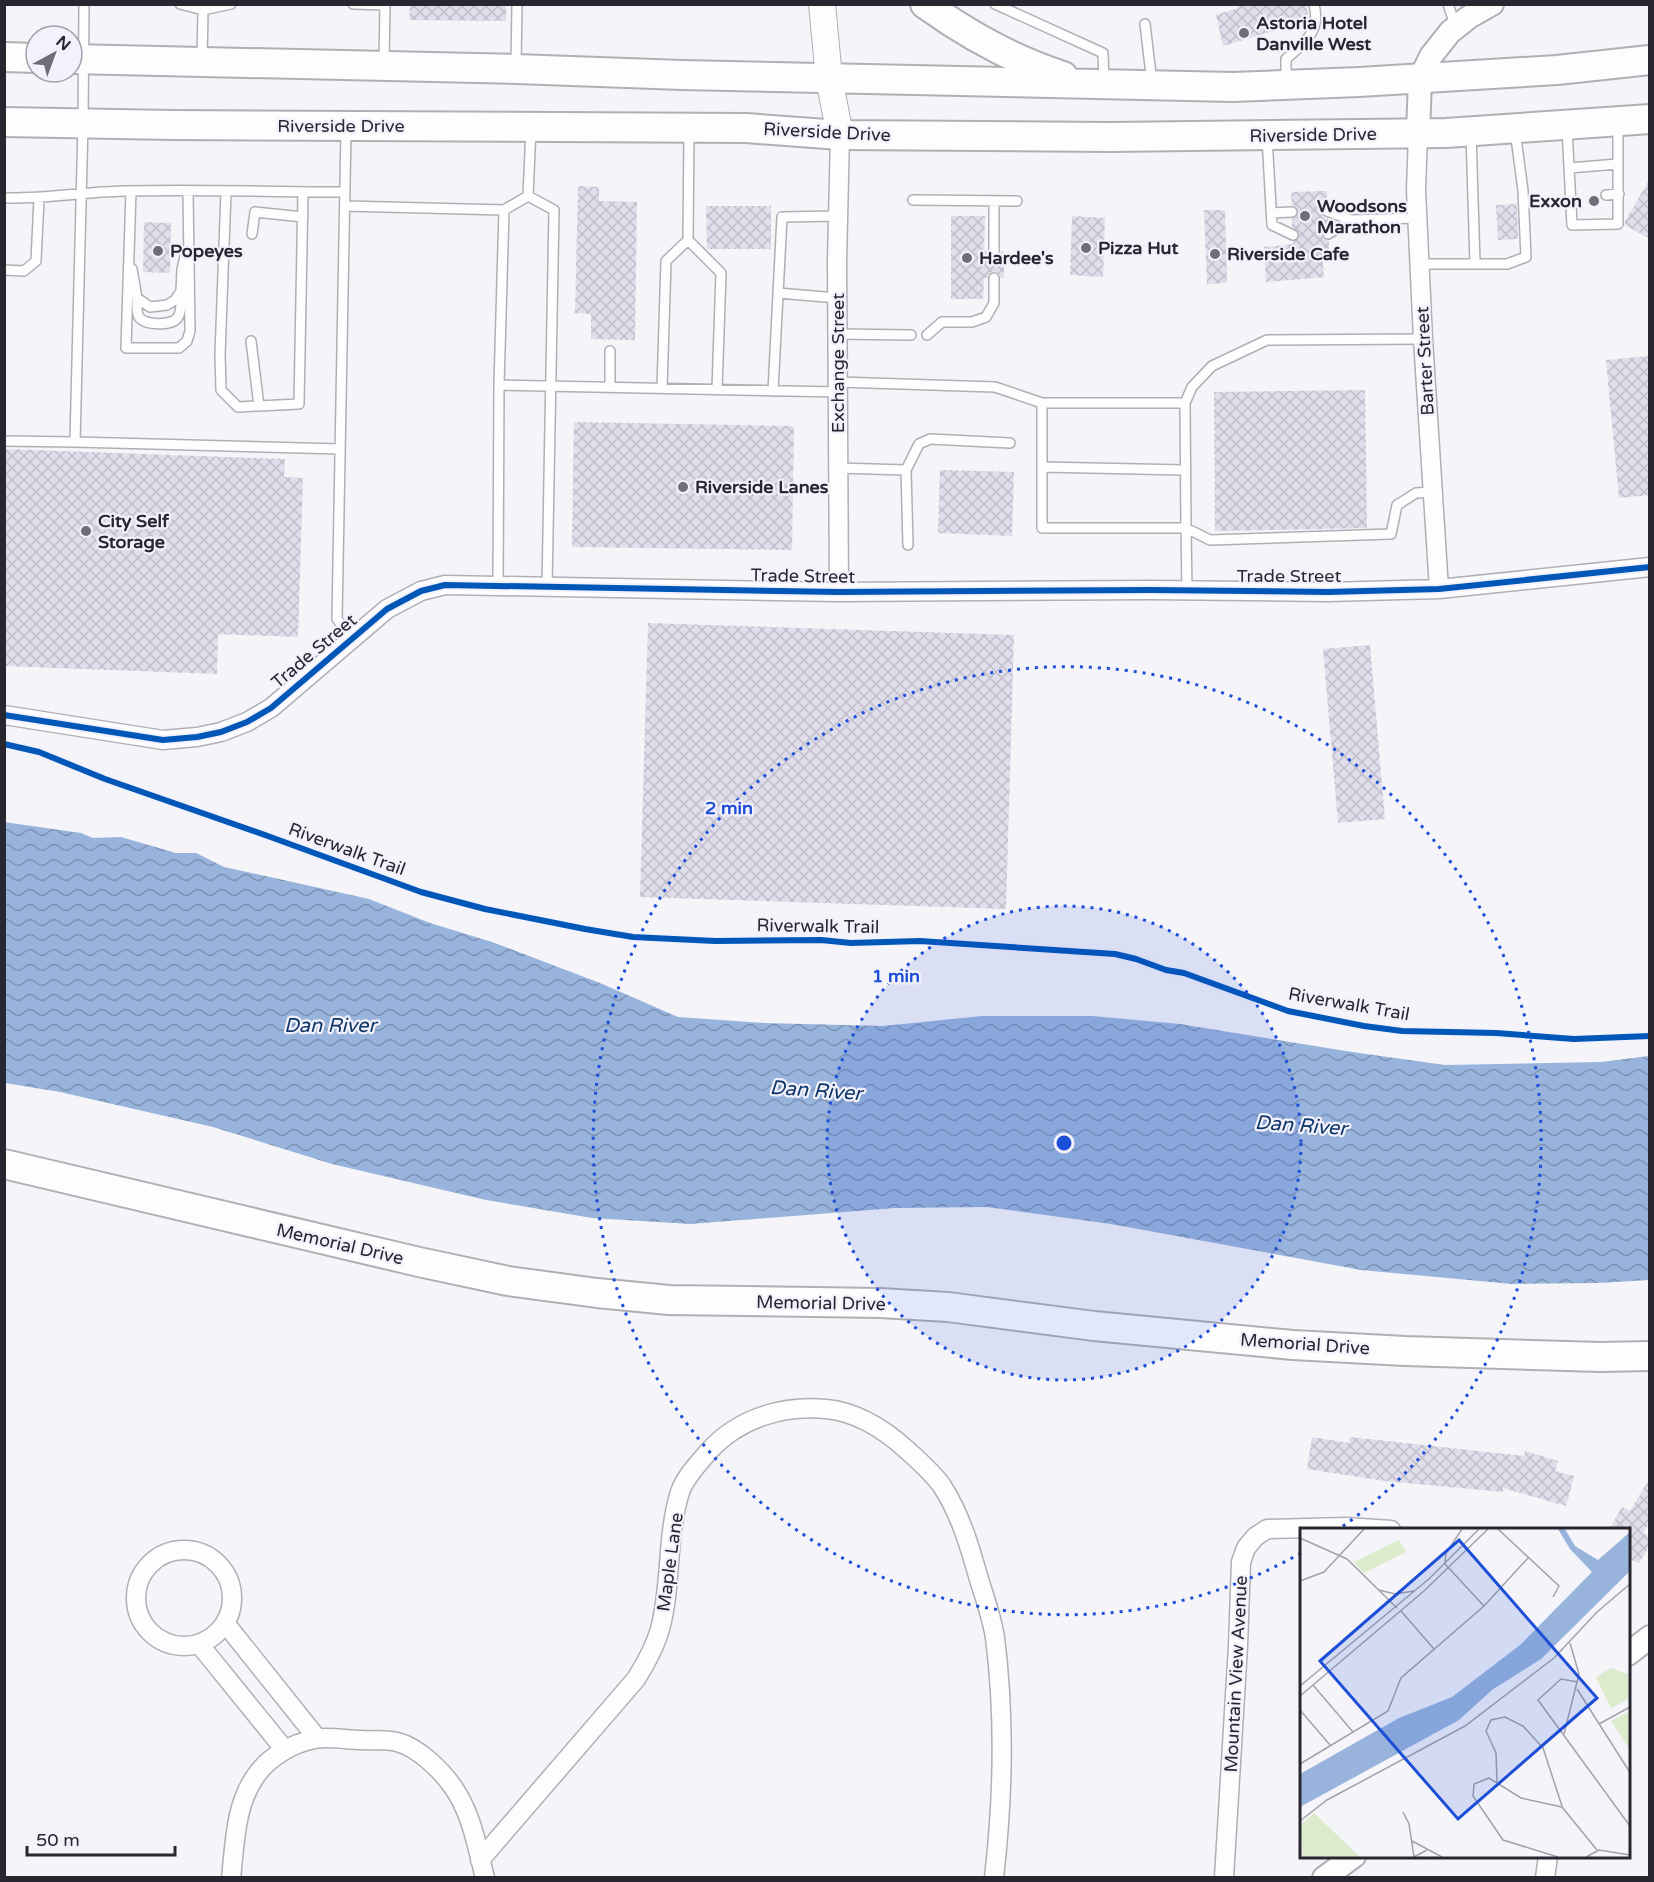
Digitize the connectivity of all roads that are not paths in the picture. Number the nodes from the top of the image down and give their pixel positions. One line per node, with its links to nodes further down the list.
1 (84, 4): 14 (lane)
2 (180, 4): 13 (lane)
3 (231, 4): 13 (lane)
4 (353, 4): 12 (lane)
5 (517, 4): 23 (lane)
6 (822, 4): 24 (main road)
7 (925, 4): 27 (main road)
8 (994, 4): 27 (lane)
9 (1314, 4): 29 (lane)
10 (1448, 4): 16 (lane)
11 (1492, 4): 16 (street)
12 (385, 5): 22 (lane)
13 (203, 10): 21 (lane)
14 (81, 24)
15 (1145, 24): 28 (lane)
16 (1456, 28): 25 (street)
17 (4, 57): 18 (main road)
18 (24, 58)
19 (84, 59): 21 (main road)
20 (1650, 60): 25 (main road)
21 (202, 62): 22 (main road)
22 (384, 67): 23 (main road)
23 (516, 69): 24 (main road)
24 (830, 78): 27 (main road); 41 (main road)
25 (1420, 79): 29 (main road); 40 (street)
26 (79, 84): 33 (lane)
27 (1096, 84): 28 (main road)
28 (1152, 85): 29 (main road)
29 (1286, 85)
30 (1650, 119): 31 (main road, Riverside Drive)
31 (1618, 121): 34 (main road, Riverside Drive); 43 (lane)
32 (4, 122): 33 (main road, Riverside Drive)
33 (83, 124): 35 (main road, Riverside Drive); 46 (lane)
34 (1567, 125): 38 (main road, Riverside Drive); 44 (lane)
35 (346, 126): 36 (main road, Riverside Drive); 50 (lane)
36 (531, 127): 37 (main road, Riverside Drive); 53 (lane)
37 (689, 128): 41 (main road, Riverside Drive); 73 (lane)
38 (1515, 128): 39 (main road, Riverside Drive); 77 (lane)
39 (1471, 131): 40 (main road, Riverside Drive); 77 (lane)
40 (1418, 133): 42 (main road, Riverside Drive); 68 (street, Barter Street)
41 (840, 135): 42 (main road, Riverside Drive); 66 (street, Exchange Street)
42 (1267, 135): 65 (lane)
43 (1618, 164): 44 (lane); 51 (lane)
44 (1569, 168): 56 (lane)
45 (131, 191): 46 (lane); 47 (lane); 75 (lane)
46 (80, 192): 57 (lane); 102 (lane)
47 (188, 192): 48 (lane); 74 (lane)
48 (226, 192): 49 (lane); 100 (lane)
49 (303, 192): 50 (lane); 67 (lane)
50 (345, 192): 61 (lane)
51 (1619, 194): 52 (lane); 56 (lane)
52 (1606, 195)
53 (528, 196): 62 (lane); 92 (lane)
54 (1583, 197): 56 (lane)
55 (4, 198): 57 (lane)
56 (1571, 198)
57 (39, 199): 79 (lane)
58 (913, 200): 59 (lane)
59 (994, 201): 60 (lane); 76 (lane)
60 (1017, 201)
61 (345, 206): 62 (lane); 104 (lane)
62 (504, 210): 91 (lane)
63 (1328, 211): 69 (lane)
64 (1292, 212): 65 (lane)
65 (1271, 213): 72 (lane)
66 (838, 216): 82 (lane); 84 (street, Exchange Street)
67 (303, 217): 70 (lane); 100 (lane)
68 (1417, 218): 69 (lane); 78 (street, Barter Street)
69 (1351, 220): 71 (lane)
70 (252, 234)
71 (1328, 234)
72 (1293, 235)
73 (688, 240): 95 (lane); 96 (lane)
74 (190, 241): 75 (lane); 81 (lane)
75 (129, 249): 83 (lane)
76 (994, 251)
77 (1475, 263): 78 (lane)
78 (1420, 264): 88 (street, Barter Street)
79 (4, 270)
80 (994, 278): 87 (lane)
81 (181, 291): 83 (lane); 83 (lane)
82 (778, 293): 84 (lane); 97 (lane)
83 (137, 298)
84 (837, 298): 85 (street, Exchange Street)
85 (838, 334): 86 (lane); 94 (street, Exchange Street)
86 (911, 335)
87 (927, 335)
88 (1423, 339): 99 (lane); 109 (street, Barter Street)
89 (251, 340): 100 (lane)
90 (610, 351): 93 (lane)
91 (499, 385): 92 (lane); 113 (lane)
92 (550, 386): 93 (lane); 114 (lane)
93 (610, 387): 95 (lane)
94 (838, 387): 97 (lane); 98 (lane); 106 (street, Exchange Street)
95 (662, 388): 96 (lane)
96 (717, 389): 97 (lane)
97 (773, 390)
98 (1042, 403): 99 (lane); 105 (lane)
99 (1185, 403): 108 (lane)
100 (259, 406)
101 (4, 441): 102 (lane)
102 (75, 442): 104 (lane)
103 (1010, 443): 107 (lane)
104 (340, 449): 118 (lane)
105 (1042, 467): 108 (lane); 110 (lane)
106 (838, 468): 107 (lane); 117 (street, Exchange Street)
107 (906, 470): 111 (lane)
108 (1185, 470): 110 (lane)
109 (1432, 492): 110 (lane); 115 (street, Barter Street)
110 (1186, 528): 116 (lane)
111 (908, 545)
112 (1650, 567): 115 (street, Trade Street)
113 (498, 586): 114 (street, Trade Street); 118 (street, Trade Street)
114 (547, 587): 117 (street, Trade Street)
115 (1439, 589): 116 (street, Trade Street)
116 (1187, 590): 117 (street, Trade Street)
117 (839, 592)
118 (352, 639): 119 (street, Trade Street)
119 (4, 715)
120 (4, 1164): 121 (main road, Memorial Drive)
121 (1650, 1356)
122 (1300, 1528): 137 (street, Mountain View Avenue)
123 (1315, 1528): 124 (street, Mountain View Avenue)
124 (1361, 1528)
125 (225, 1623): 127 (street); 127 (street); 129 (street)
126 (1650, 1637): 128 (street)
127 (199, 1644): 130 (street)
128 (1630, 1653)
129 (317, 1738): 130 (street); 133 (street)
130 (285, 1750): 134 (street)
131 (1353, 1858): 138 (street)
132 (1548, 1858): 139 (street)
133 (480, 1860): 135 (street); 136 (street, Maple Lane)
134 (231, 1878)
135 (485, 1878)
136 (994, 1878)
137 (1224, 1878)
138 (1324, 1878)
139 (1545, 1878)

